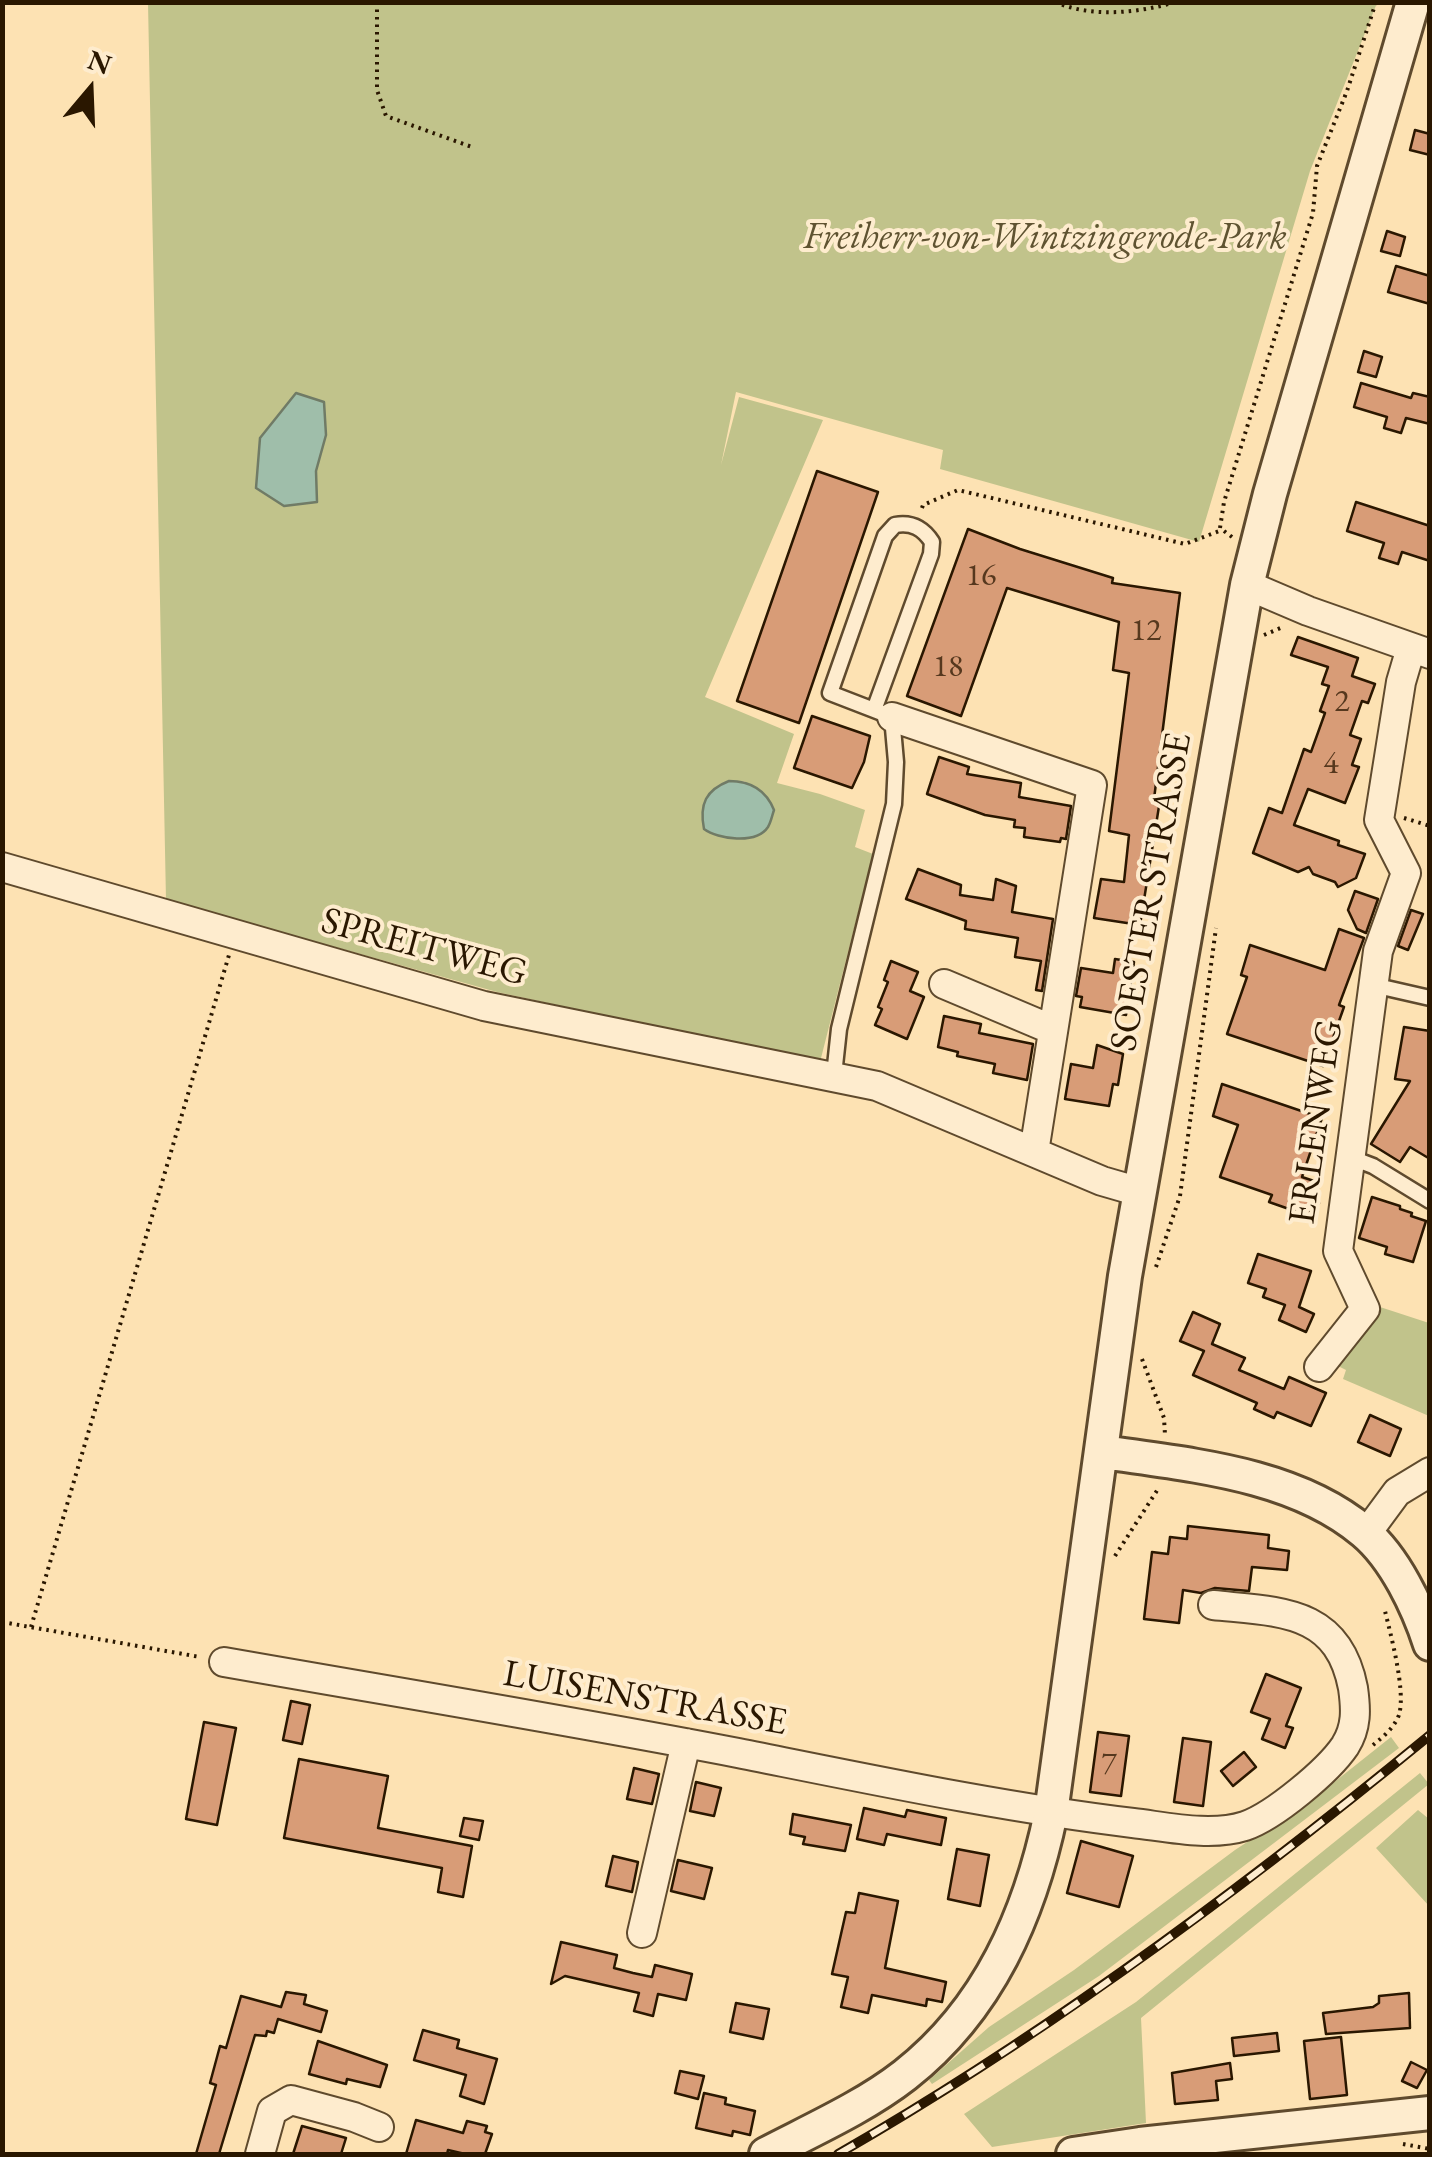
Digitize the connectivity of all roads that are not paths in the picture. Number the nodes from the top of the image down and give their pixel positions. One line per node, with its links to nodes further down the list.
1 (1413, 2): 2 (street, SOESTER STRASSE)
2 (1247, 585): 3 (street); 13 (street, SOESTER STRASSE)
3 (1420, 651): 7 (street, ERLENWEG)
4 (883, 713): 4 (lane); 9 (street); 10 (lane)
5 (2, 867): 10 (street, SPREITWEG)
6 (944, 984): 9 (street)
7 (1373, 985): 8 (lane, ERLENWEG); 12 (street, ERLENWEG)
8 (1430, 998)
9 (1053, 1030): 11 (street)
10 (834, 1075): 11 (street, SPREITWEG)
11 (1034, 1152): 13 (street, SPREITWEG)
12 (1352, 1158): 14 (lane); 15 (street, ERLENWEG)
13 (1140, 1192): 16 (street, SOESTER STRASSE)
14 (1430, 1201)
15 (1320, 1367)
16 (1102, 1452): 18 (street); 23 (street, SOESTER STRASSE)
17 (1430, 1472): 18 (street)
18 (1366, 1534): 20 (street)
19 (1214, 1605): 23 (street)
20 (1430, 1644)
21 (224, 1662): 22 (street, LUISENSTRASSE)
22 (686, 1743): 23 (street, LUISENSTRASSE); 24 (street)
23 (1051, 1813): 28 (street, SOESTER STRASSE)
24 (642, 1933)
25 (1430, 2113): 29 (street)
26 (379, 2127): 27 (street)
27 (260, 2154)
28 (766, 2154)
29 (1073, 2154)

